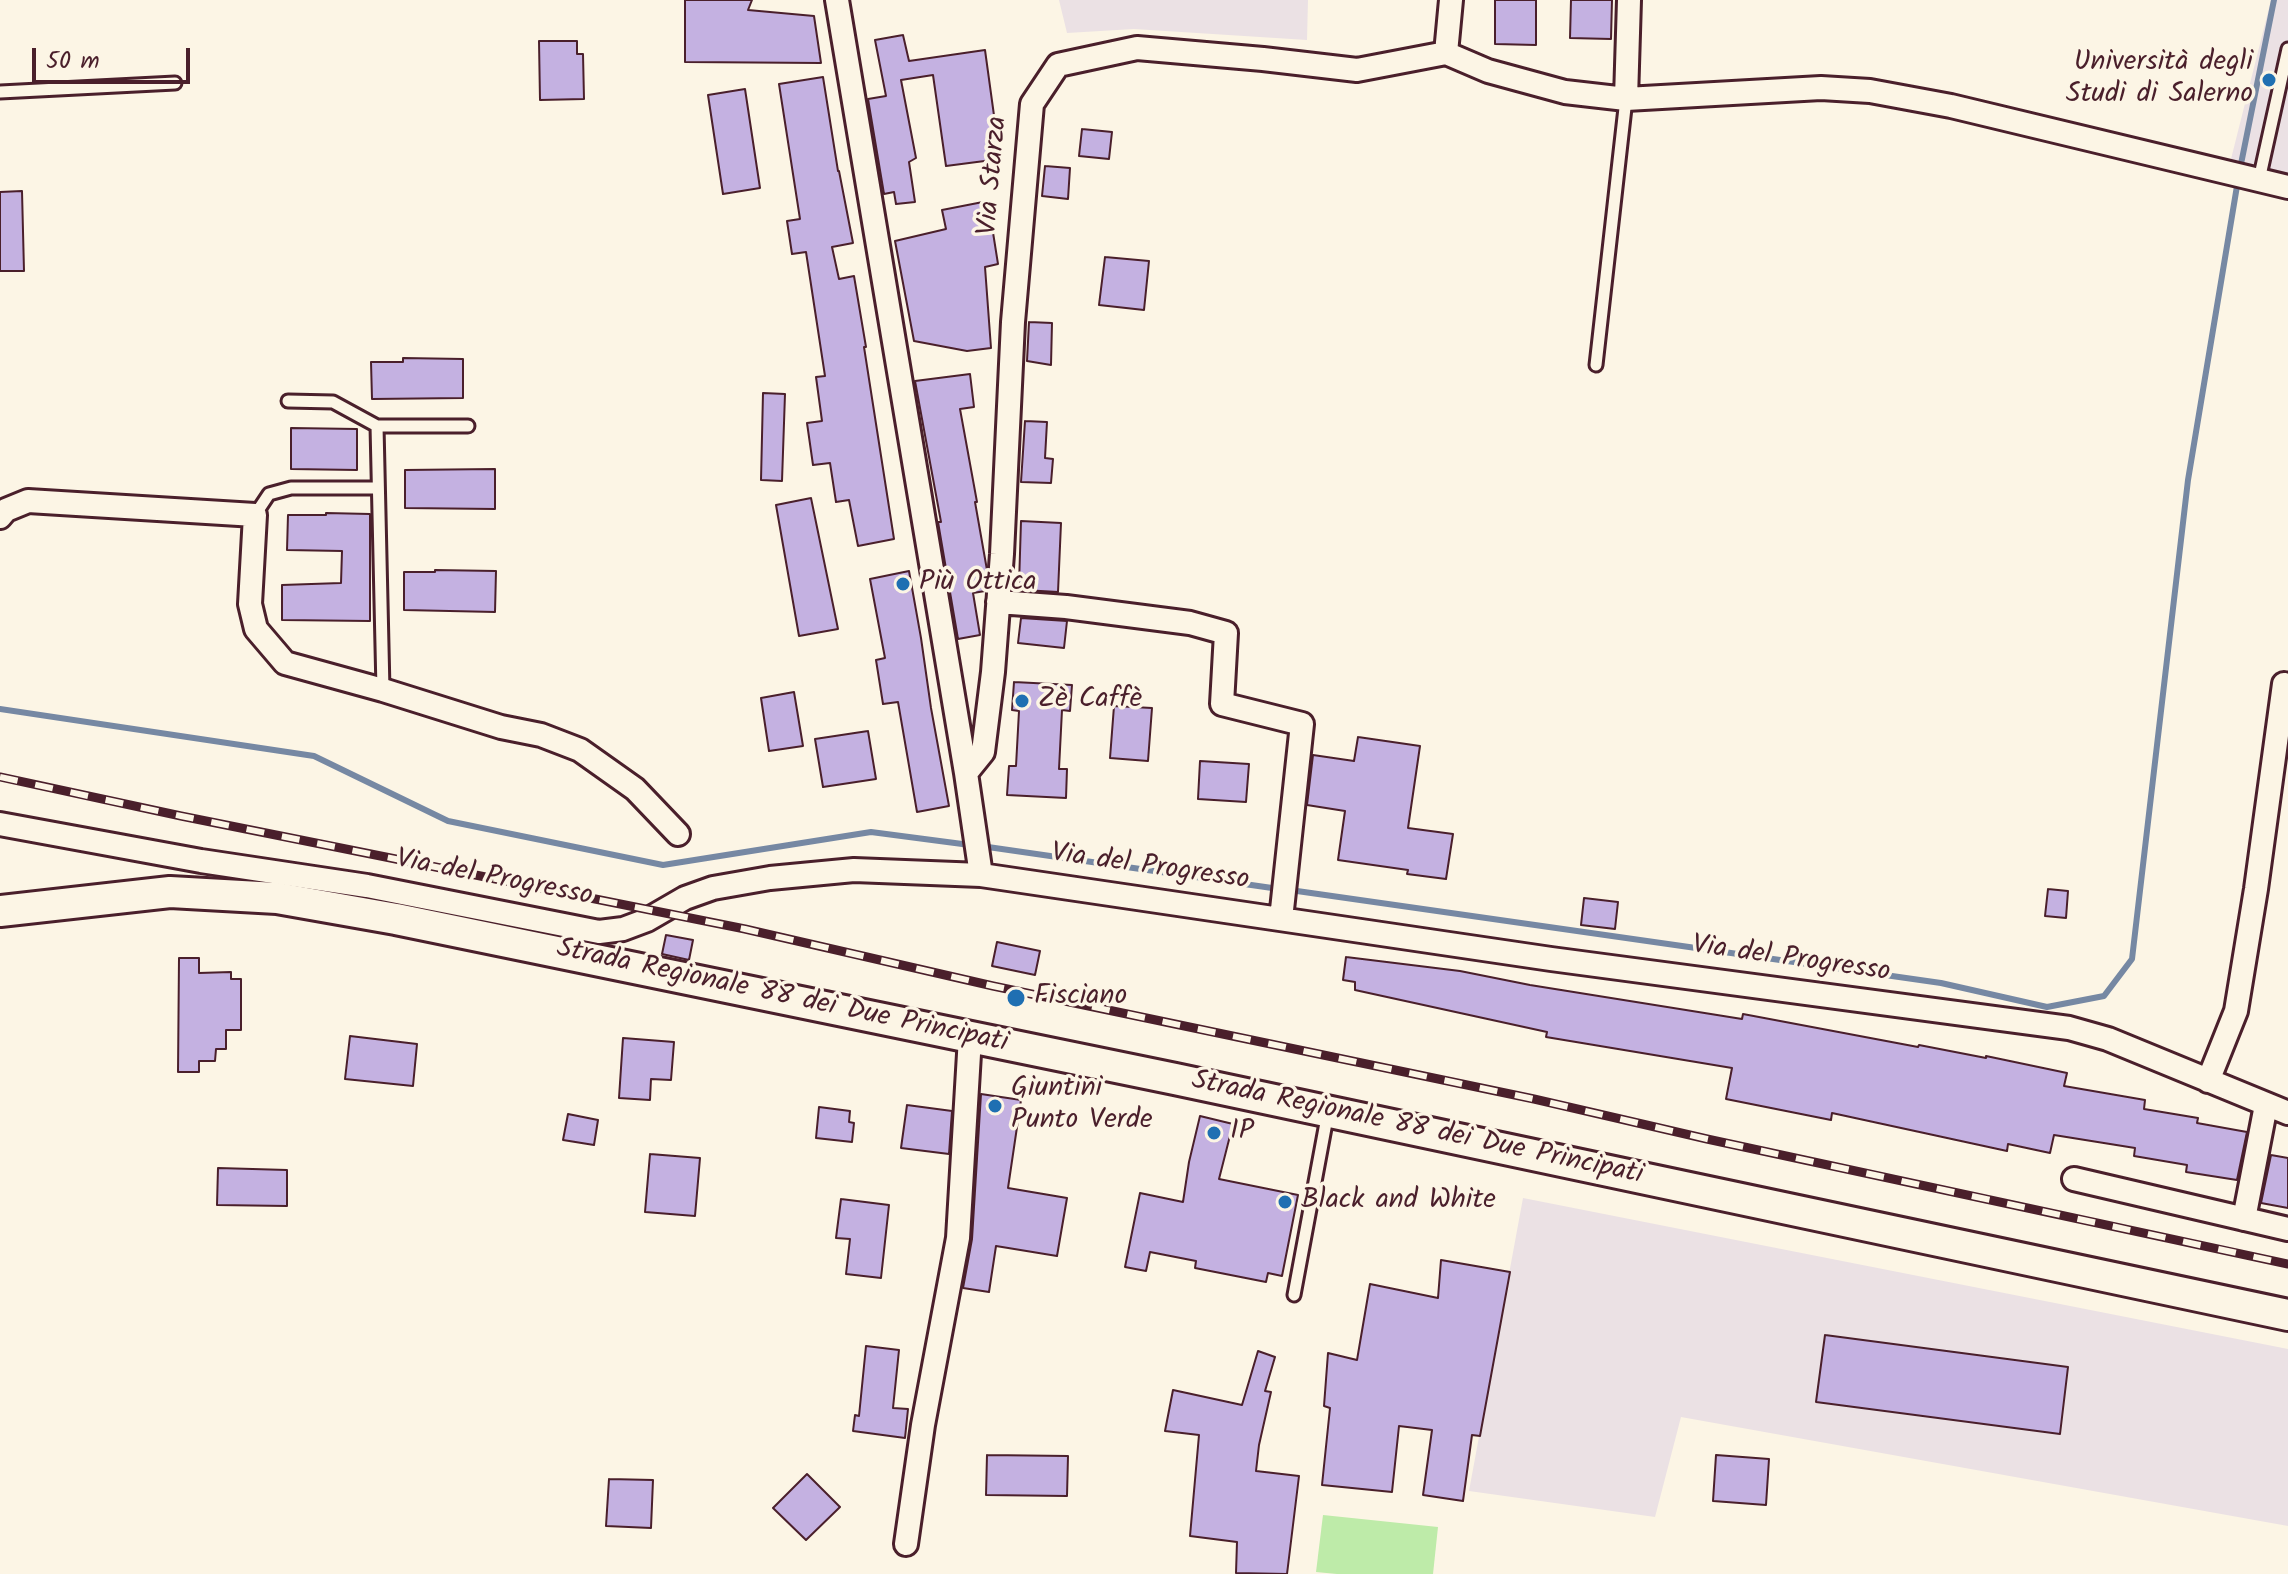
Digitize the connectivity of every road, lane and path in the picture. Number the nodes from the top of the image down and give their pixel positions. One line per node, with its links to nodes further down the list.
1 (837, 0): 23 (street)
2 (1451, 0): 5 (street)
3 (1629, 0): 8 (street)
4 (2288, 49): 9 (lane)
5 (1446, 53): 8 (street); 18 (street, Via Starza)
6 (175, 83): 7 (lane)
7 (0, 92)
8 (1626, 99): 9 (street); 11 (lane)
9 (2256, 179): 10 (street)
10 (2288, 187)
11 (1596, 365)
12 (288, 401): 13 (lane)
13 (377, 426): 14 (lane); 15 (lane)
14 (468, 426)
15 (378, 488): 16 (lane); 20 (lane)
16 (255, 515): 17 (street); 20 (street)
17 (0, 517)
18 (998, 602): 23 (street, Via Starza); 29 (street)
19 (2287, 683): 22 (street)
20 (383, 690): 25 (street)
21 (2288, 723): 22 (street)
22 (2273, 757): 32 (street)
23 (966, 773): 26 (street)
24 (0, 824): 26 (street, Via del Progresso)
25 (678, 834)
26 (980, 867): 29 (street, Via del Progresso)
27 (71, 904): 28 (main road, Strada Regionale 88 dei Due Principati); 30 (main road, Strada Regionale 88 dei Due Principati); 31 (main road, Strada Regionale 88 dei Due Principati)
28 (0, 911)
29 (1282, 911): 32 (street, Via del Progresso)
30 (0, 930)
31 (970, 1037): 34 (main road, Strada Regionale 88 dei Due Principati); 41 (street)
32 (2208, 1081): 33 (street, Via del Progresso)
33 (2266, 1105): 35 (street, Via del Progresso); 37 (street)
34 (1328, 1111): 39 (lane); 40 (main road, Strada Regionale 88 dei Due Principati)
35 (2288, 1113)
36 (2074, 1179): 37 (street)
37 (2244, 1219): 38 (street)
38 (2288, 1229)
39 (1294, 1295)
40 (2288, 1315)
41 (906, 1544)

